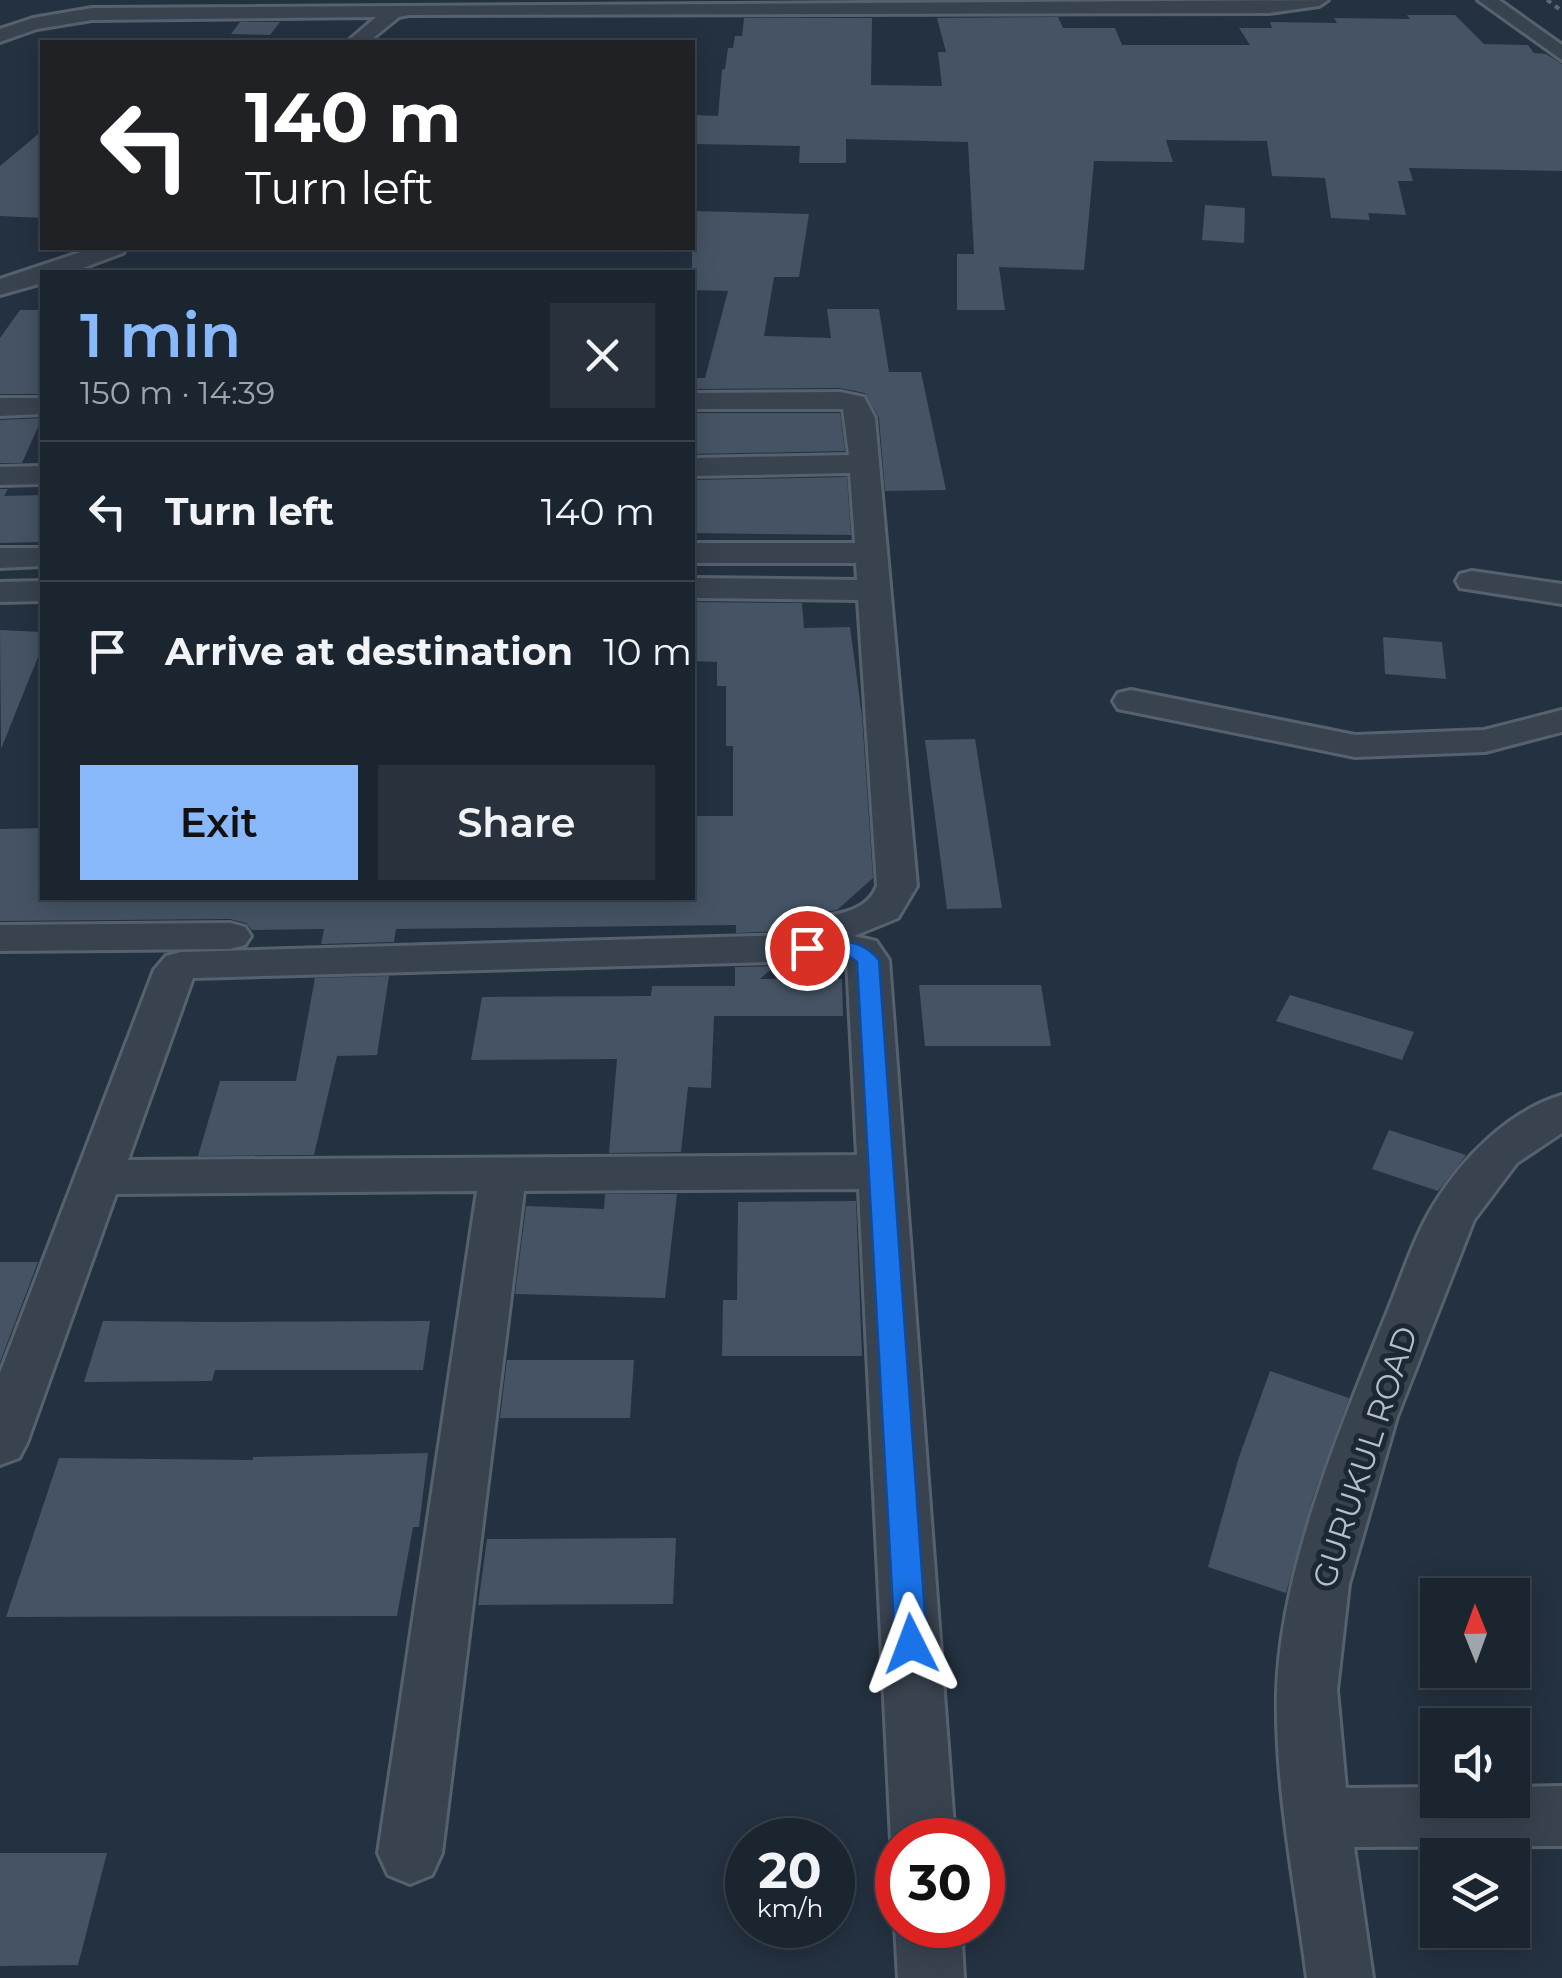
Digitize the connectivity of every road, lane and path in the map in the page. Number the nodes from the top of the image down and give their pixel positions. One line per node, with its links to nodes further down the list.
1 (73, 0): 6 (street)
2 (1319, 0): 5 (street)
3 (1487, 0): 9 (street)
4 (193, 7): 5 (street); 6 (street)
5 (397, 11): 8 (street)
6 (92, 14): 7 (street)
7 (0, 36)
8 (360, 40)
9 (1562, 54)
10 (109, 250): 11 (street)
11 (56, 270)
12 (40, 276): 13 (street)
13 (0, 287)
14 (695, 401): 17 (street)
15 (0, 406): 16 (street)
16 (40, 406)
17 (865, 464): 18 (street); 24 (street)
18 (695, 467)
19 (40, 475): 20 (street)
20 (0, 476)
21 (695, 553): 24 (street)
22 (0, 558): 23 (street)
23 (40, 558)
24 (872, 571): 26 (street); 32 (street)
25 (1472, 581): 29 (street)
26 (695, 588)
27 (40, 591): 28 (street)
28 (0, 592)
29 (1562, 594)
30 (1131, 701): 31 (street)
31 (1562, 720)
32 (0, 938)
33 (1562, 1111): 40 (street, GURUKUL ROAD)
34 (882, 1172): 35 (street); 36 (street); 39 (street)
35 (503, 1174): 36 (street); 41 (street)
36 (100, 1177): 37 (street)
37 (0, 1443)
38 (1562, 1816): 40 (street)
39 (922, 1818)
40 (1317, 1818): 44 (street, GURUKUL ROAD)
41 (410, 1852)
42 (929, 1948): 43 (street)
43 (931, 1978)
44 (1340, 1978)

